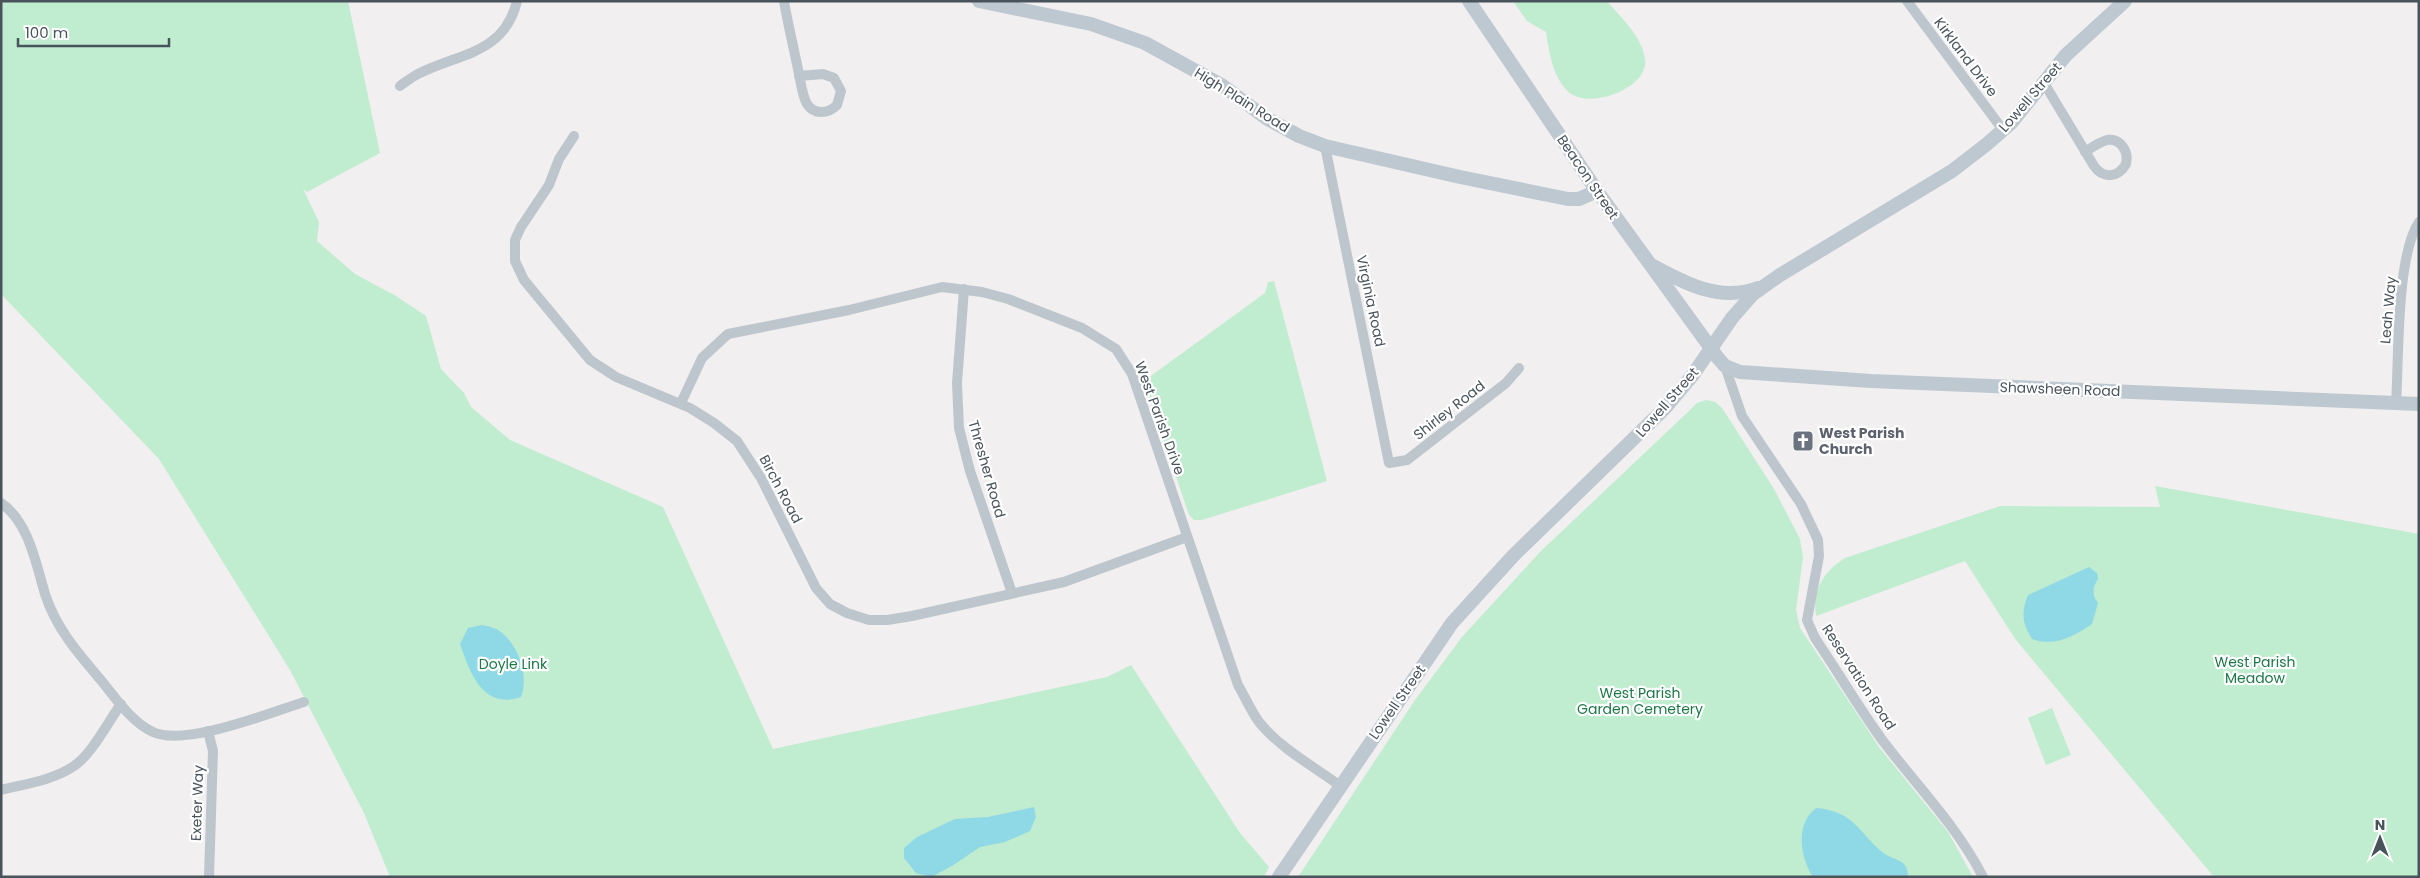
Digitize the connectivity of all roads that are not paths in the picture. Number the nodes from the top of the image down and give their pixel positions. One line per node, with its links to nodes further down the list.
1 (517, 1): 9 (street)
2 (784, 1): 7 (street)
3 (979, 1): 12 (main road, High Plain Road)
4 (1469, 1): 14 (main road, Beacon Street)
5 (1907, 1): 10 (street, Kirkland Drive)
6 (2126, 1): 8 (main road, Lowell Street)
7 (800, 76): 7 (street)
8 (2044, 83): 10 (main road, Lowell Street); 13 (street)
9 (400, 86)
10 (2003, 130): 17 (main road, Lowell Street)
11 (574, 136): 22 (street, Birch Road)
12 (1325, 146): 14 (main road, High Plain Road); 25 (street, Virginia Road)
13 (2085, 152)
14 (1597, 191): 16 (main road, Beacon Street)
15 (2419, 222): 23 (street, Leah Way)
16 (1648, 263): 17 (main road); 19 (main road, Beacon Street)
17 (1767, 283): 19 (main road, Lowell Street)
18 (964, 289): 22 (street, West Parish Drive); 27 (street, West Parish Drive); 28 (street, Thresher Road)
19 (1712, 349): 20 (main road); 32 (main road, Lowell Street)
20 (1725, 366): 23 (main road, Shawsheen Road); 36 (street, Reservation Road)
21 (1519, 368): 25 (street, Shirley Road)
22 (680, 403): 28 (street, Birch Road)
23 (2396, 403): 24 (main road, Shawsheen Road)
24 (2419, 404)
25 (1389, 463)
26 (1, 503): 30 (street)
27 (1187, 538): 28 (street, Birch Road); 32 (street, West Parish Drive)
28 (1012, 593)
29 (304, 702): 31 (street)
30 (121, 704): 31 (street); 33 (street)
31 (208, 731): 34 (street, Exeter Way)
32 (1340, 785): 35 (main road, Lowell Street)
33 (1, 790)
34 (209, 877)
35 (1279, 877)
36 (1983, 877)

